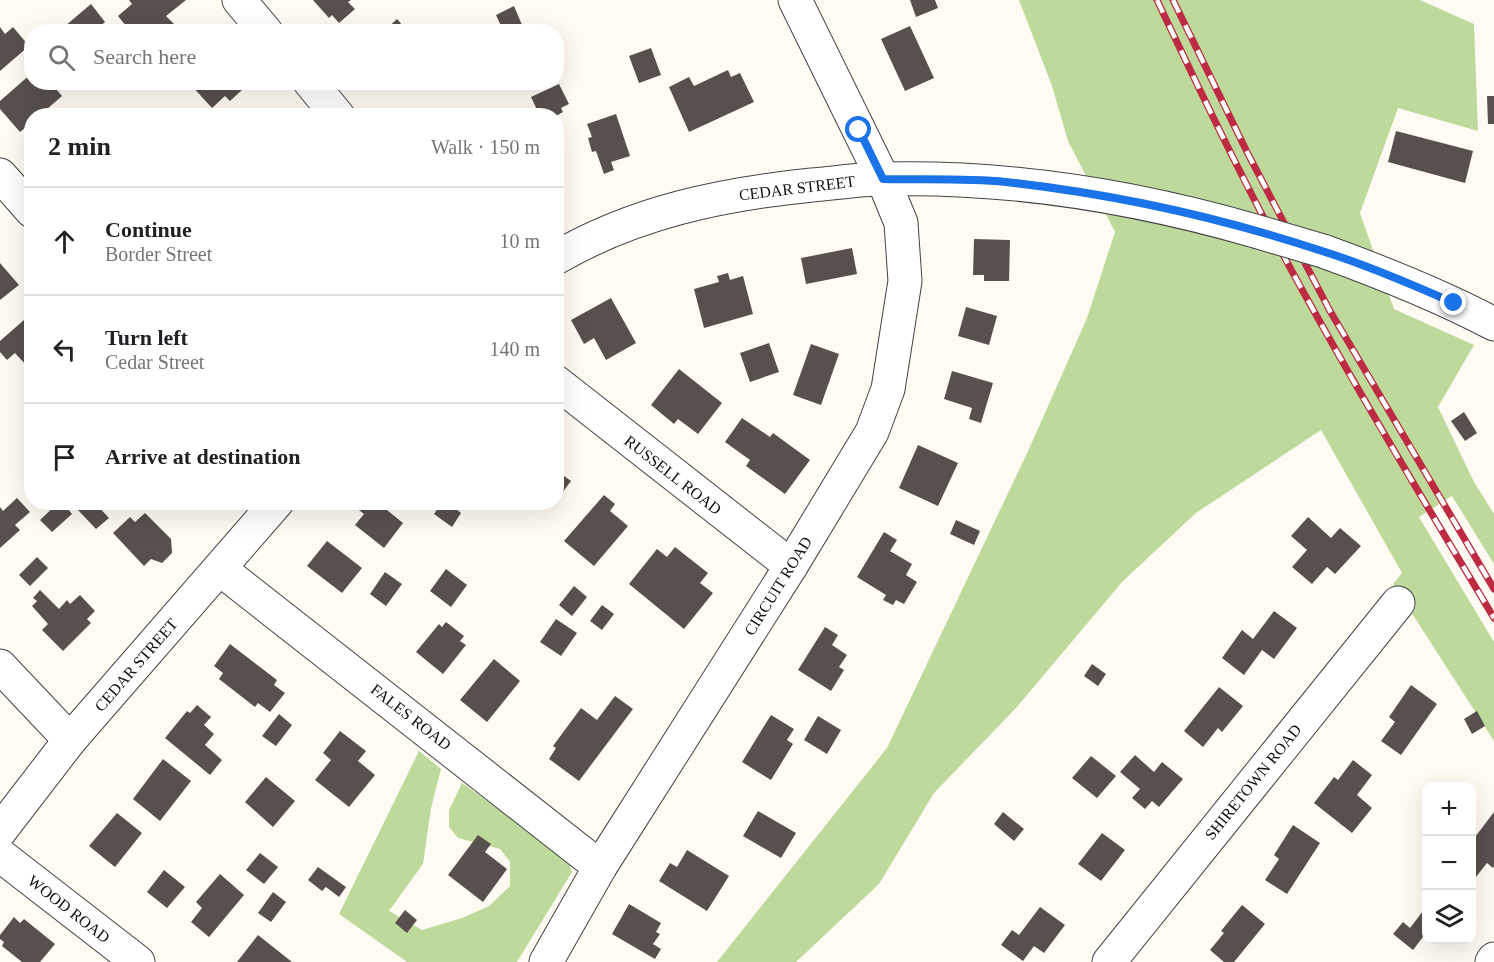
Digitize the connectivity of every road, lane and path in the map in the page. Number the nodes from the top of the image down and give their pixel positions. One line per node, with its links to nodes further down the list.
1 (239, 0): 3 (street)
2 (795, 0): 7 (street, CIRCUIT ROAD)
3 (259, 24)
4 (317, 90): 5 (street)
5 (331, 108)
6 (0, 175): 8 (street)
7 (883, 179): 9 (street, CEDAR STREET); 10 (street, CEDAR STREET, bridge); 13 (street, CIRCUIT ROAD)
8 (24, 202)
9 (564, 253)
10 (1494, 324)
11 (564, 388): 13 (street, RUSSELL ROAD)
12 (271, 510): 14 (street, CEDAR STREET)
13 (791, 566): 20 (street, CIRCUIT ROAD)
14 (220, 569): 17 (street, CEDAR STREET); 20 (street, FALES ROAD)
15 (1398, 603): 23 (street, SHIRETOWN ROAD)
16 (0, 666): 17 (street)
17 (70, 740): 18 (street, CEDAR STREET)
18 (0, 831)
19 (0, 855): 21 (street, WOOD ROAD)
20 (600, 867): 22 (street, CIRCUIT ROAD)
21 (138, 962)
22 (546, 962)
23 (1109, 962)

